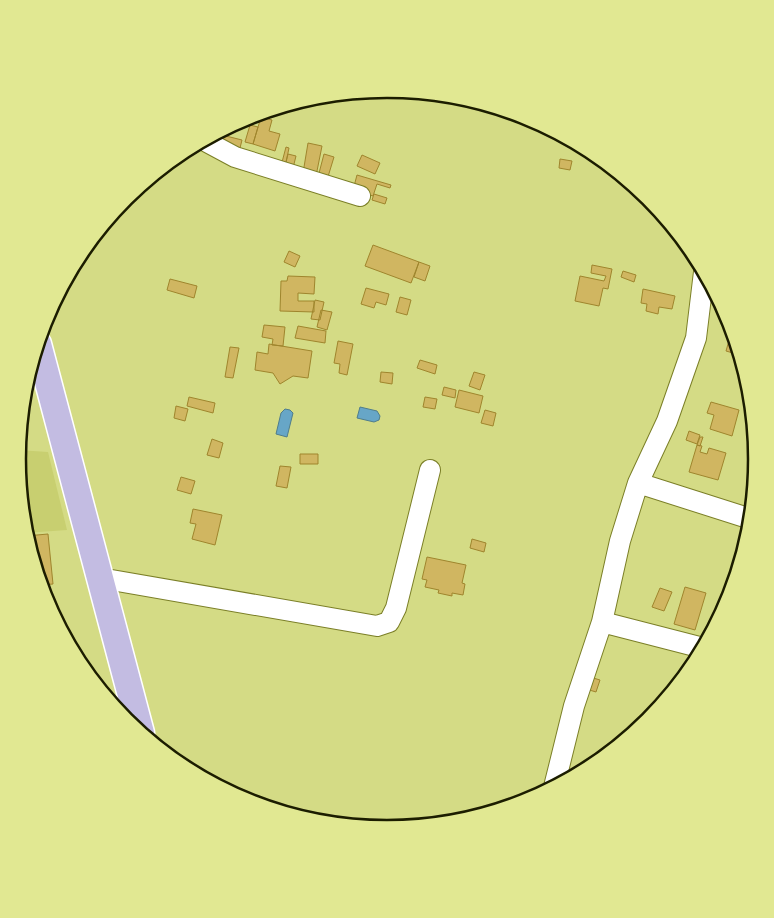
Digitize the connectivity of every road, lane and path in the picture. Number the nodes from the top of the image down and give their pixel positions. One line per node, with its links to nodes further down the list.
1 (211, 144): 2 (street)
2 (360, 196)
3 (702, 285): 6 (street)
4 (41, 357): 8 (main road)
5 (430, 470): 8 (street)
6 (638, 483): 7 (street); 9 (street)
7 (743, 517)
8 (100, 578): 11 (main road)
9 (602, 622): 10 (street); 12 (street)
10 (695, 646)
11 (137, 719)
12 (556, 777)

